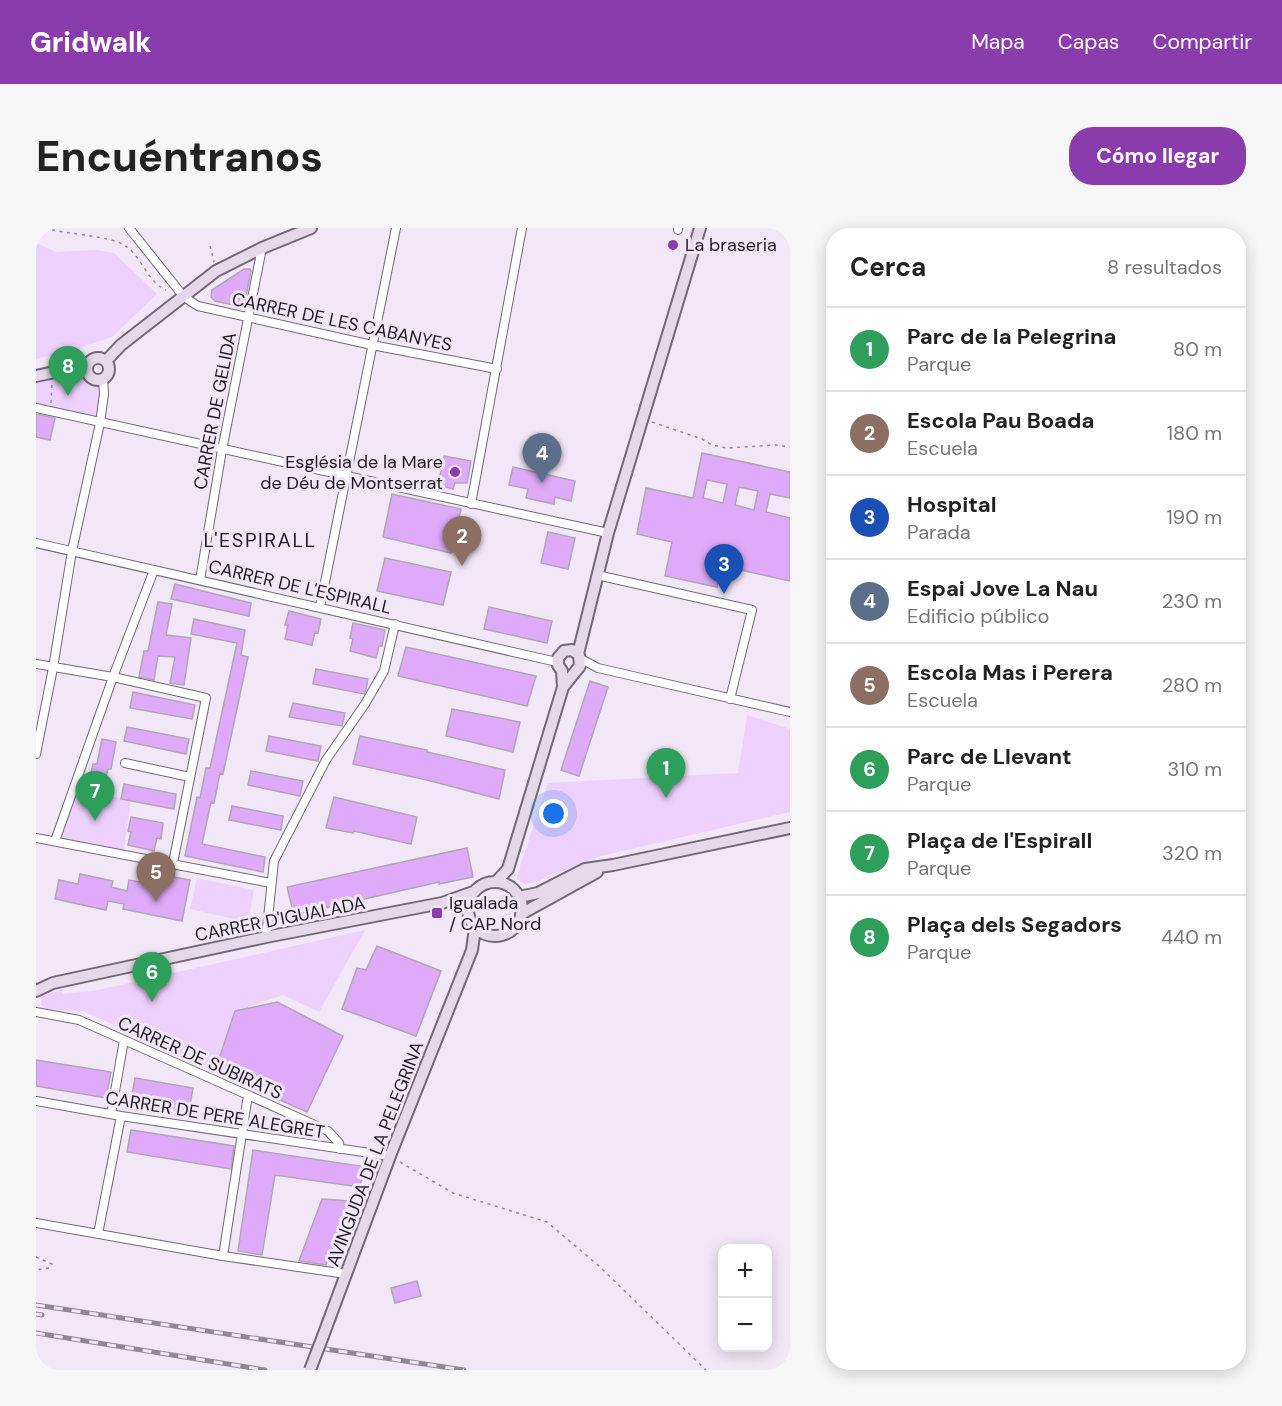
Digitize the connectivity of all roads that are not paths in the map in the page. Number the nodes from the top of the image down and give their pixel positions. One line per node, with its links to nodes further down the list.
1 (129, 228): 7 (street)
2 (311, 228): 6 (street)
3 (396, 228): 9 (street)
4 (522, 228): 12 (street)
5 (700, 228): 20 (street)
6 (262, 248): 7 (street); 8 (street, CARRER DE GELIDA)
7 (184, 297): 8 (street, CARRER DE LES CABANYES); 10 (street)
8 (248, 318): 9 (street, CARRER DE LES CABANYES); 17 (street, CARRER DE GELIDA)
9 (372, 345): 12 (street, CARRER DE LES CABANYES); 18 (street)
10 (106, 361): 11 (street); 14 (street)
11 (87, 365): 13 (street); 14 (street)
12 (496, 369): 19 (street)
13 (36, 376)
14 (103, 379): 16 (street)
15 (36, 408): 16 (street)
16 (100, 423): 17 (street); 22 (street)
17 (222, 450): 18 (street); 25 (street, CARRER DE GELIDA)
18 (345, 476): 19 (street); 26 (street)
19 (471, 504): 20 (street)
20 (608, 533): 24 (street)
21 (36, 543): 22 (street, CARRER DE L'ESPIRALL)
22 (72, 552): 23 (street, CARRER DE L'ESPIRALL); 30 (street)
23 (154, 570): 25 (street, CARRER DE L'ESPIRALL); 31 (street)
24 (597, 575): 28 (street); 32 (street)
25 (200, 580): 26 (street, CARRER DE L'ESPIRALL)
26 (320, 607): 27 (street, CARRER DE L'ESPIRALL)
27 (395, 624): 28 (street, CARRER DE L'ESPIRALL); 44 (street)
28 (571, 662): 32 (street, CARRER DE L'ESPIRALL); 42 (street)
29 (36, 664): 30 (street)
30 (53, 668): 31 (street); 34 (street)
31 (113, 677): 36 (street); 39 (street)
32 (730, 699): 33 (street, CARRER DE L'ESPIRALL)
33 (790, 712)
34 (36, 754)
35 (125, 763): 36 (street)
36 (190, 777): 40 (street)
37 (790, 828): 41 (street)
38 (36, 838): 39 (street)
39 (55, 841): 40 (street)
40 (173, 863): 44 (street)
41 (613, 865): 47 (street); 50 (street, AVINGUDA DE LA PELEGRINA)
42 (508, 869): 43 (street); 45 (street)
43 (496, 882): 45 (street); 46 (street)
44 (272, 883): 53 (street)
45 (511, 888): 47 (street)
46 (473, 892): 48 (street, CARRER D'IGUALADA); 49 (street)
47 (519, 897): 50 (street)
48 (442, 903): 49 (street, CARRER D'IGUALADA); 53 (street, CARRER D'IGUALADA)
49 (468, 907): 51 (street, AVINGUDA DE LA PELEGRINA)
50 (521, 914): 52 (street, AVINGUDA DE LA PELEGRINA)
51 (475, 928): 52 (street); 54 (street, AVINGUDA DE LA PELEGRINA)
52 (489, 936): 54 (street, AVINGUDA DE LA PELEGRINA)
53 (266, 937): 56 (street, CARRER D'IGUALADA)
54 (472, 950): 66 (street, AVINGUDA DE LA PELEGRINA)
55 (36, 983): 56 (street, CARRER D'IGUALADA)
56 (53, 983): 57 (street, CARRER D'IGUALADA)
57 (36, 991)
58 (36, 1012): 59 (street, CARRER DE SUBIRATS)
59 (124, 1040): 60 (street, CARRER DE SUBIRATS); 62 (street)
60 (248, 1095): 64 (street); 65 (street, CARRER DE SUBIRATS)
61 (36, 1101): 62 (street, CARRER DE PERE ALEGRET)
62 (111, 1114): 63 (street, CARRER DE PERE ALEGRET)
63 (121, 1116): 64 (street, CARRER DE PERE ALEGRET); 68 (street)
64 (243, 1133): 65 (street, CARRER DE PERE ALEGRET); 69 (street)
65 (340, 1149): 66 (street, CARRER DE PERE ALEGRET)
66 (390, 1156): 70 (street, AVINGUDA DE LA PELEGRINA)
67 (36, 1223): 68 (street)
68 (98, 1234): 69 (street)
69 (222, 1256): 70 (street)
70 (346, 1274): 71 (street, AVINGUDA DE LA PELEGRINA, bridge)
71 (310, 1370)

